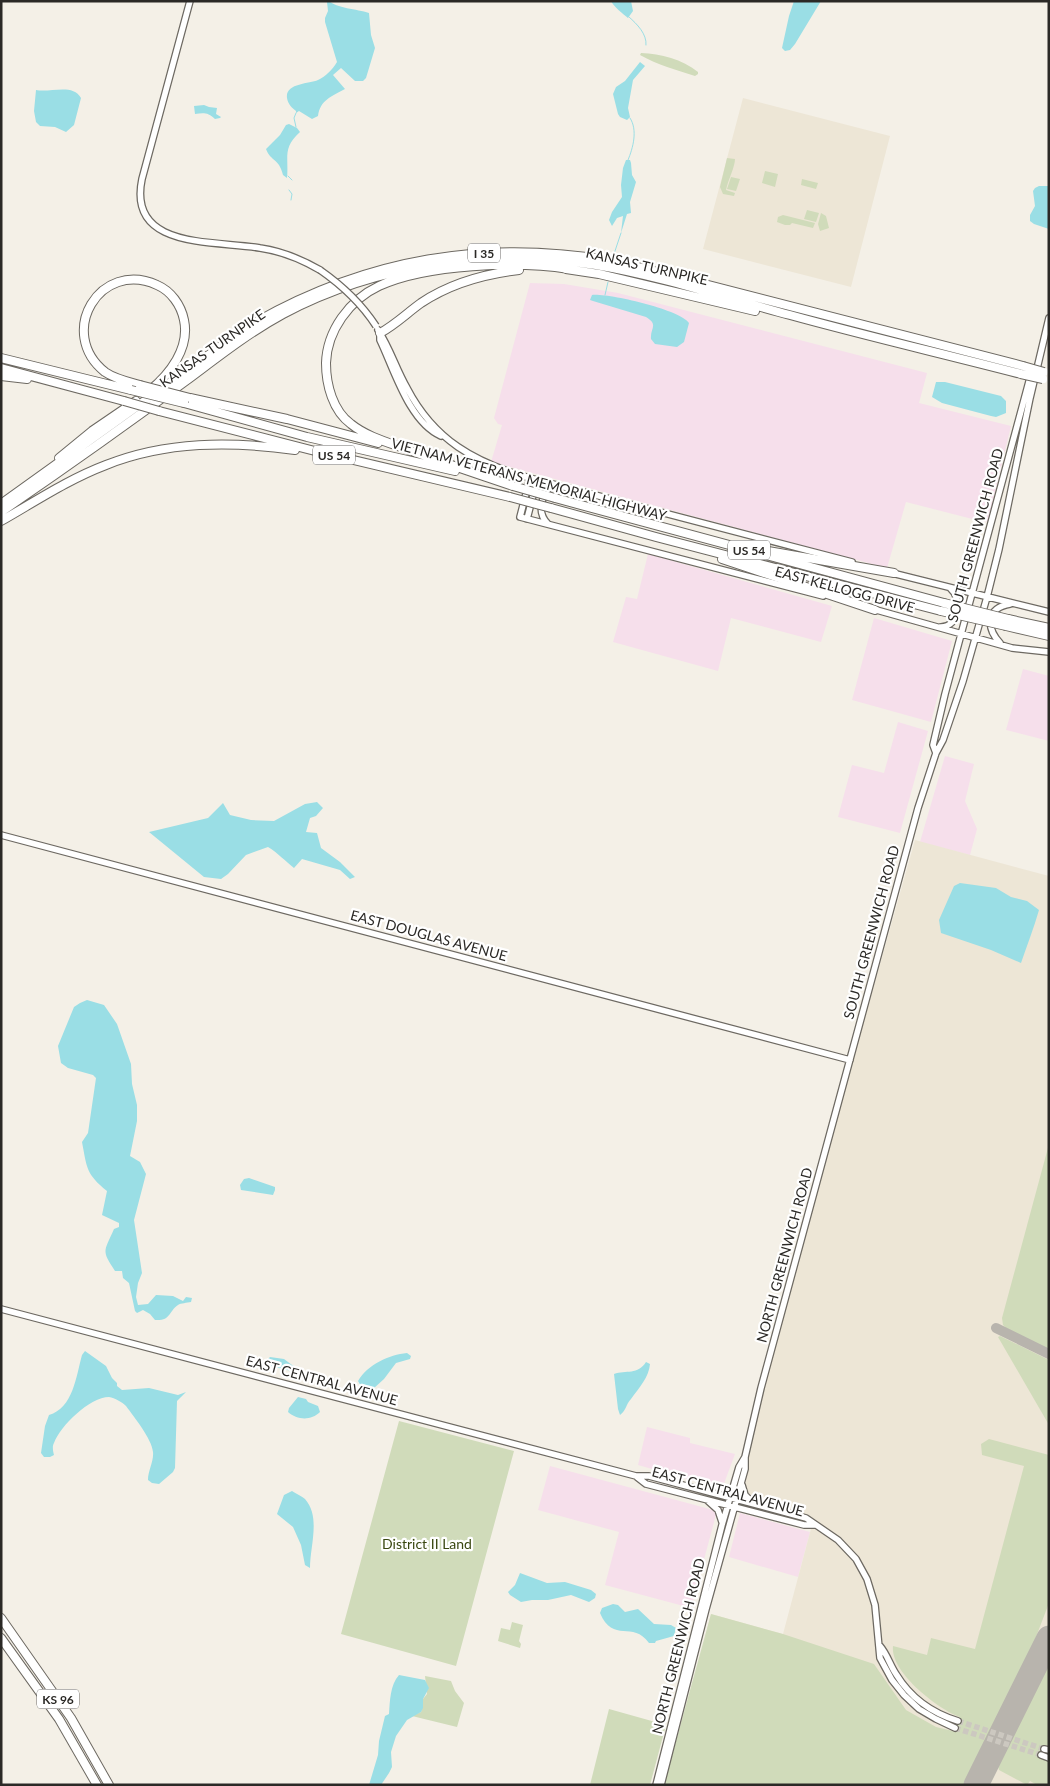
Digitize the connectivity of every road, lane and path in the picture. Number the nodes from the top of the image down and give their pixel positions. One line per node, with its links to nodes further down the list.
1 (190, 1): 5 (main road, EAST KELLOGG DRIVE, bridge)
2 (569, 269): 4 (highway); 5 (highway); 14 (highway)
3 (1048, 321): 29 (main road, SOUTH GREENWICH ROAD); 30 (main road, SOUTH GREENWICH ROAD)
4 (829, 326): 8 (highway, KANSAS TURNPIKE / I 35); 21 (highway, KANSAS TURNPIKE / I 35)
5 (378, 329): 15 (main road, EAST KELLOGG DRIVE)
6 (1, 358): 12 (highway, VIETNAM VETERANS MEMORIAL HIGHWAY / US 54, bridge)
7 (1, 368): 11 (highway, VIETNAM VETERANS MEMORIAL HIGHWAY / US 54)
8 (1022, 370): 10 (highway, KANSAS TURNPIKE / I 35, bridge); 19 (highway, KANSAS TURNPIKE / I 35)
9 (1, 376): 11 (highway)
10 (1046, 376)
11 (67, 386): 13 (highway, VIETNAM VETERANS MEMORIAL HIGHWAY / US 54, bridge)
12 (187, 401): 14 (highway); 17 (highway, VIETNAM VETERANS MEMORIAL HIGHWAY / US 54); 19 (highway, bridge)
13 (337, 456): 23 (highway); 25 (highway, VIETNAM VETERANS MEMORIAL HIGHWAY / US 54, bridge)
14 (440, 461): 17 (highway)
15 (530, 478): 16 (main road, EAST KELLOGG DRIVE); 22 (main road, EAST KELLOGG DRIVE)
16 (537, 480): 18 (main road, EAST KELLOGG DRIVE); 22 (main road)
17 (513, 486): 26 (highway, VIETNAM VETERANS MEMORIAL HIGHWAY / US 54, bridge)
18 (558, 486): 24 (main road); 27 (main road, EAST KELLOGG DRIVE)
19 (10, 499): 20 (highway, KANSAS TURNPIKE / I 35)
20 (1, 504)
21 (1, 512)
22 (527, 519): 24 (main road, EAST KELLOGG DRIVE)
23 (1, 521)
24 (548, 524): 33 (main road, EAST KELLOGG DRIVE)
25 (656, 537): 32 (highway, VIETNAM VETERANS MEMORIAL HIGHWAY / US 54); 33 (highway)
26 (700, 537): 27 (highway); 32 (highway, VIETNAM VETERANS MEMORIAL HIGHWAY / US 54)
27 (894, 573): 28 (main road, EAST KELLOGG DRIVE)
28 (948, 587): 29 (main road, EAST KELLOGG DRIVE); 36 (main road)
29 (973, 594): 30 (main road, EAST KELLOGG DRIVE); 38 (main road, SOUTH GREENWICH ROAD)
30 (987, 597): 31 (main road, EAST KELLOGG DRIVE); 40 (main road, SOUTH GREENWICH ROAD)
31 (1012, 604): 34 (main road, EAST KELLOGG DRIVE); 41 (main road)
32 (942, 607): 35 (highway, VIETNAM VETERANS MEMORIAL HIGHWAY / US 54, bridge)
33 (875, 610): 36 (main road, EAST KELLOGG DRIVE)
34 (1049, 612)
35 (1007, 623): 37 (highway, VIETNAM VETERANS MEMORIAL HIGHWAY / US 54); 39 (highway, VIETNAM VETERANS MEMORIAL HIGHWAY / US 54)
36 (936, 626): 38 (main road, EAST KELLOGG DRIVE)
37 (1049, 628)
38 (962, 634): 40 (main road, EAST KELLOGG DRIVE); 43 (main road, SOUTH GREENWICH ROAD)
39 (1049, 636)
40 (976, 638): 41 (main road, EAST KELLOGG DRIVE); 43 (main road, SOUTH GREENWICH ROAD)
41 (1001, 645): 42 (main road, EAST KELLOGG DRIVE)
42 (1049, 652)
43 (936, 753): 45 (main road, SOUTH GREENWICH ROAD)
44 (1, 834): 45 (main road, EAST DOUGLAS AVENUE)
45 (850, 1060): 47 (main road, NORTH GREENWICH ROAD)
46 (1, 1309): 48 (main road, EAST CENTRAL AVENUE)
47 (744, 1458): 49 (main road, NORTH GREENWICH ROAD); 51 (main road, NORTH GREENWICH ROAD)
48 (636, 1476): 50 (main road, EAST CENTRAL AVENUE); 51 (main road, EAST CENTRAL AVENUE)
49 (741, 1482): 51 (main road, NORTH GREENWICH ROAD); 52 (main road)
50 (705, 1499): 53 (main road, EAST CENTRAL AVENUE); 54 (main road)
51 (733, 1499): 52 (main road, EAST CENTRAL AVENUE); 53 (main road, NORTH GREENWICH ROAD)
52 (756, 1505): 55 (main road, EAST CENTRAL AVENUE)
53 (731, 1506): 54 (main road, NORTH GREENWICH ROAD); 55 (main road, EAST CENTRAL AVENUE); 66 (main road, NORTH GREENWICH ROAD)
54 (722, 1525): 65 (main road, NORTH GREENWICH ROAD)
55 (814, 1525): 58 (main road, EAST CENTRAL AVENUE)
56 (1, 1618): 64 (highway, KS 96)
57 (1, 1638): 63 (highway, KS 96)
58 (880, 1646): 59 (main road, EAST CENTRAL AVENUE); 60 (main road, EAST CENTRAL AVENUE)
59 (958, 1721)
60 (955, 1728)
61 (1041, 1755): 62 (main road)
62 (1049, 1758)
63 (97, 1785)
64 (109, 1785)
65 (656, 1785)
66 (661, 1785)

